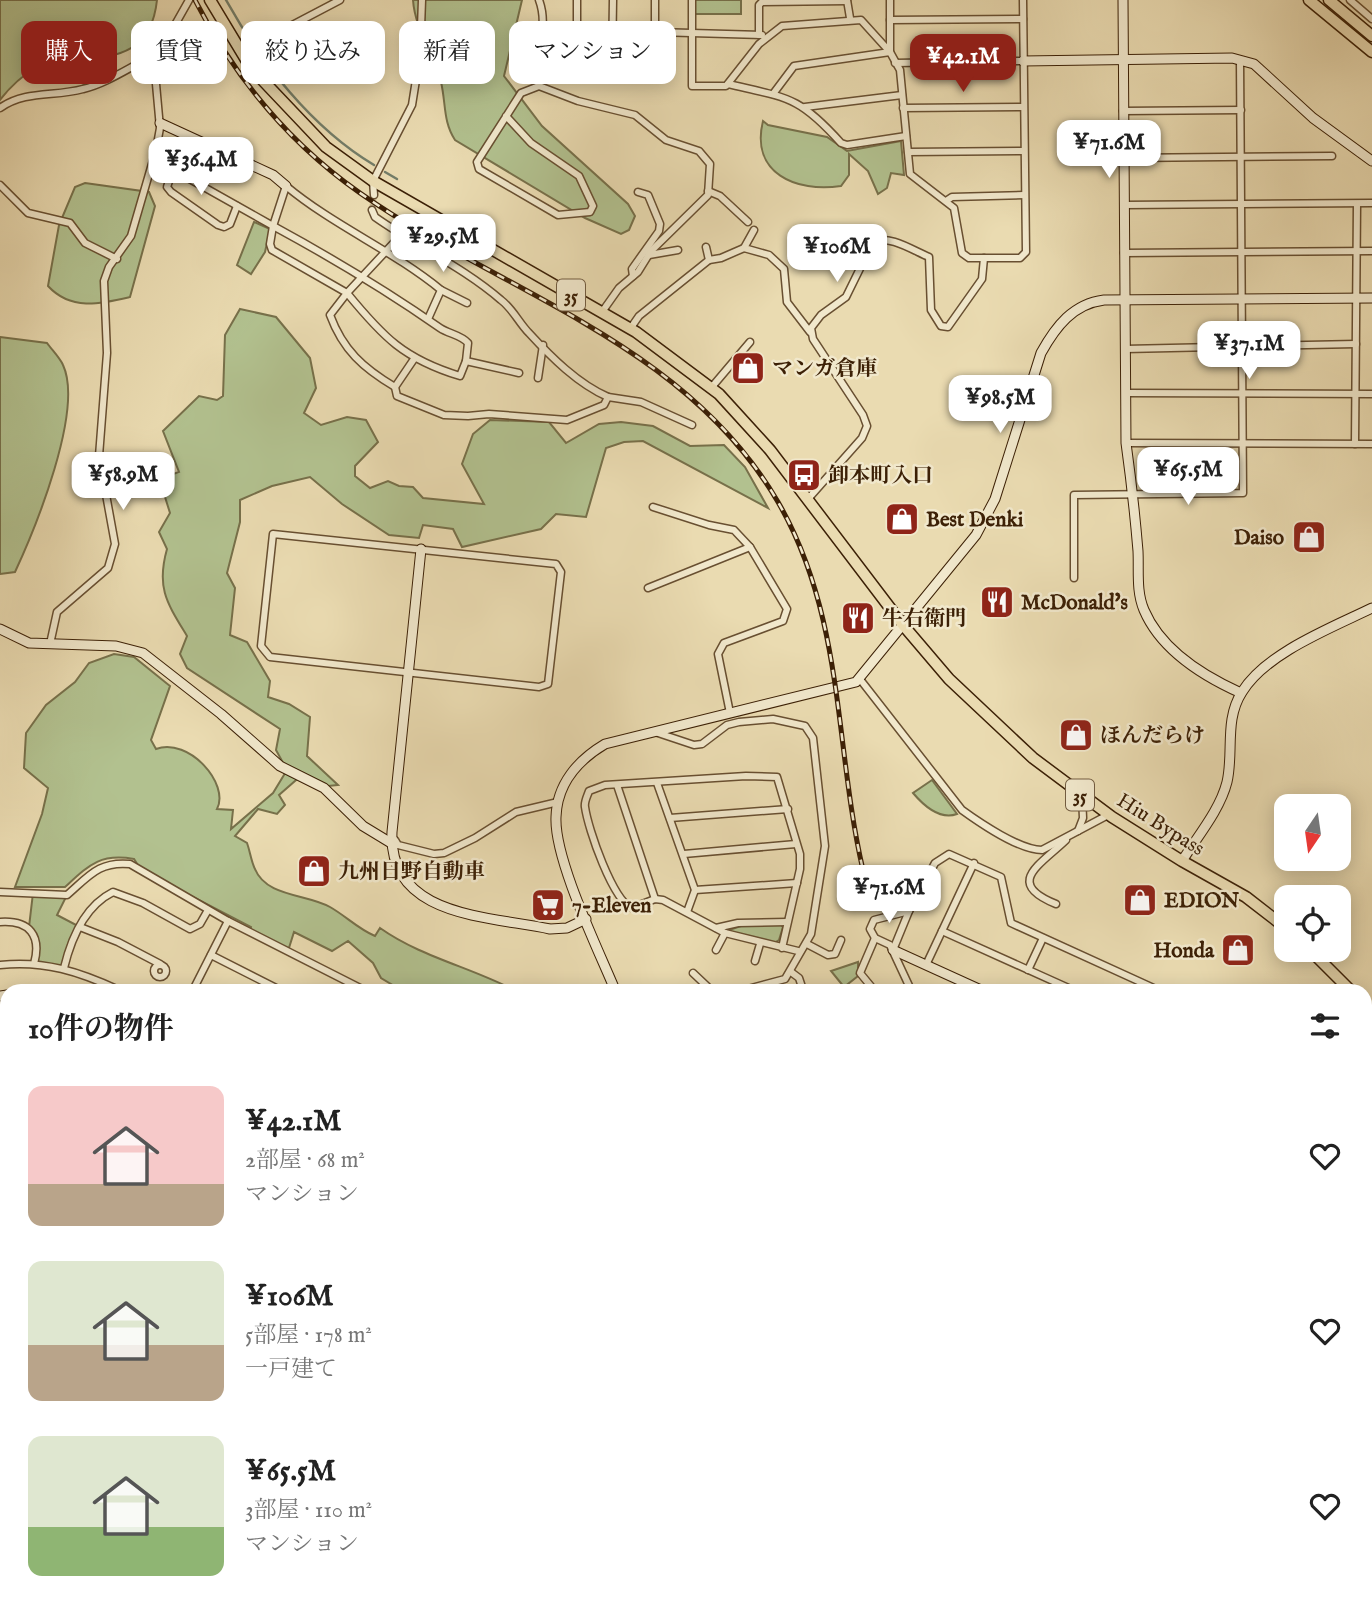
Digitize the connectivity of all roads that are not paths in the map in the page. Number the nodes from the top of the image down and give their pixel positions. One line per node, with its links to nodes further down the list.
1 (189, 0): 21 (street)
2 (210, 0): 60 (highway, 35)
3 (340, 0): 22 (street)
4 (422, 0): 60 (street)
5 (540, 0): 40 (street)
6 (577, 0): 23 (street)
7 (614, 0): 24 (street)
8 (655, 0): 25 (street)
9 (692, 0): 27 (street)
10 (890, 0): 20 (street)
11 (1023, 0): 18 (street)
12 (1123, 0): 33 (street)
13 (1309, 0): 32 (highway)
14 (1329, 0): 30 (highway)
15 (1350, 0): 19 (street)
16 (847, 1): 17 (street); 28 (street)
17 (850, 18): 29 (street); 31 (street)
18 (1023, 19): 20 (street); 35 (street)
19 (1372, 19)
20 (890, 20): 31 (street)
21 (177, 21)
22 (301, 21)
23 (577, 21)
24 (613, 21)
25 (656, 21)
26 (676, 34): 27 (street)
27 (692, 34): 28 (street); 39 (street)
28 (759, 35): 29 (street)
29 (768, 36): 39 (street)
30 (1372, 36)
31 (890, 52): 36 (street); 41 (street)
32 (1372, 52)
33 (1122, 60): 34 (street); 35 (street); 48 (street)
34 (1240, 60): 47 (street); 58 (street)
35 (1023, 61): 36 (street); 44 (street)
36 (895, 63): 42 (street)
37 (131, 67): 45 (street)
38 (156, 84): 50 (street)
39 (728, 84): 41 (street)
40 (539, 86): 49 (street); 63 (street)
41 (773, 94): 43 (street)
42 (902, 95): 43 (street); 46 (street)
43 (805, 107): 51 (street)
44 (1023, 107): 46 (street); 52 (street)
45 (0, 108)
46 (903, 108): 51 (street)
47 (1241, 110): 48 (street); 54 (street)
48 (1123, 111): 56 (street)
49 (506, 116): 49 (street)
50 (160, 123): 57 (street); 62 (street)
51 (906, 136): 53 (street)
52 (1023, 151): 53 (street); 66 (street)
53 (908, 152): 67 (street)
54 (1241, 156): 55 (street); 56 (street); 69 (street)
55 (1332, 156)
56 (1124, 158): 71 (street)
57 (154, 159): 59 (street); 88 (street)
58 (1372, 161)
59 (173, 169): 72 (street); 72 (street)
60 (373, 181): 65 (street); 99 (highway, 35)
61 (0, 185): 88 (street)
62 (286, 186): 75 (street); 84 (street)
63 (708, 191): 74 (street); 86 (street)
64 (638, 192): 90 (street)
65 (374, 195)
66 (1024, 195): 67 (street); 87 (street)
67 (946, 201): 87 (street)
68 (1372, 203): 70 (street)
69 (1242, 204): 70 (street); 71 (street); 81 (street)
70 (1357, 204): 82 (street)
71 (1125, 205): 85 (street)
72 (237, 206): 75 (street)
73 (372, 210): 77 (street)
74 (748, 222)
75 (274, 226): 91 (street); 93 (street)
76 (754, 230): 79 (street)
77 (401, 236): 84 (street); 105 (street)
78 (706, 247): 89 (street)
79 (744, 248): 89 (street); 102 (street)
80 (678, 250): 86 (street)
81 (1243, 251): 82 (street); 85 (street); 97 (street)
82 (1355, 251): 83 (street); 94 (street)
83 (1372, 251)
84 (387, 252): 91 (street); 92 (street)
85 (1124, 253): 96 (street)
86 (649, 255): 90 (street)
87 (984, 258): 102 (street)
88 (117, 259): 134 (street)
89 (709, 260): 101 (street)
90 (633, 276): 99 (street)
91 (363, 277): 93 (street); 100 (street)
92 (441, 290): 98 (street); 100 (street)
93 (347, 293): 108 (street); 112 (street)
94 (1355, 298): 95 (street); 97 (street); 104 (street)
95 (1372, 298)
96 (1123, 299): 97 (street); 106 (street); 132 (street)
97 (1243, 300): 107 (street)
98 (467, 303)
99 (602, 313): 101 (highway, 35)
100 (428, 319): 109 (street)
101 (630, 329): 113 (highway, 35)
102 (811, 333): 125 (street)
103 (750, 342): 113 (street)
104 (1356, 344): 107 (street); 115 (street)
105 (543, 345): 111 (street); 118 (street)
106 (1125, 349): 107 (street); 114 (street)
107 (1243, 349): 117 (street)
108 (414, 359): 109 (street); 112 (street)
109 (466, 361): 110 (street)
110 (519, 373)
111 (538, 378)
112 (395, 387): 118 (street)
113 (711, 388): 125 (highway, 35)
114 (1126, 393): 117 (street); 120 (street)
115 (1355, 394): 116 (street); 117 (street); 121 (street)
116 (1372, 394)
117 (1243, 395): 123 (street)
118 (608, 397): 119 (street)
119 (692, 425)
120 (1126, 443): 123 (street); 124 (street)
121 (1355, 444): 122 (street); 123 (street)
122 (1372, 444)
123 (1244, 446): 124 (street)
124 (1133, 494): 129 (street); 137 (street)
125 (808, 499): 132 (highway, 35)
126 (653, 507): 127 (street)
127 (750, 547): 130 (street); 138 (street)
128 (421, 549): 135 (street); 135 (street); 135 (street)
129 (1074, 578)
130 (648, 588)
131 (1372, 608): 137 (street)
132 (903, 625): 136 (street); 142 (highway, Hiu Bypass / 35)
133 (0, 629): 134 (street)
134 (50, 643): 150 (street)
135 (408, 672): 147 (street)
136 (859, 678): 138 (street); 149 (street)
137 (1241, 693): 153 (street)
138 (730, 713): 139 (street)
139 (654, 731): 143 (street); 176 (street)
140 (657, 783): 141 (street); 144 (street); 146 (street)
141 (617, 785): 158 (street); 158 (street)
142 (1082, 796): 145 (highway, Hiu Bypass / 35); 148 (street)
143 (558, 802): 147 (street); 163 (street)
144 (788, 809): 146 (street); 151 (street)
145 (1109, 815): 148 (street); 153 (highway, Hiu Bypass / 35)
146 (670, 818): 152 (street)
147 (392, 832): 150 (street)
148 (1077, 832): 149 (street)
149 (1068, 839): 159 (street)
150 (391, 843): 163 (street)
151 (796, 844): 152 (street); 155 (street)
152 (684, 854): 156 (street)
153 (1182, 861): 164 (highway, Hiu Bypass / 35)
154 (974, 863): 161 (street); 170 (street); 173 (street)
155 (797, 883): 156 (street); 167 (street)
156 (695, 890): 162 (street)
157 (0, 892): 160 (street)
158 (655, 899): 162 (street)
159 (1056, 904)
160 (208, 910): 165 (street); 168 (street)
161 (909, 911): 172 (street); 179 (street)
162 (687, 912): 169 (street)
163 (586, 919): 196 (street)
164 (1274, 919)
165 (228, 920): 181 (street); 195 (street)
166 (0, 922): 185 (street)
167 (787, 922): 169 (street); 177 (street)
168 (80, 927): 186 (street); 188 (street)
169 (714, 928): 171 (street)
170 (942, 931): 187 (street); 189 (street)
171 (725, 933): 175 (street); 178 (street)
172 (875, 938): 179 (street); 200 (street)
173 (1044, 938): 189 (street); 204 (street)
174 (841, 940): 176 (street)
175 (760, 944): 177 (street); 182 (street)
176 (807, 944): 180 (street)
177 (782, 948): 180 (street)
178 (716, 950)
179 (893, 950): 187 (street); 201 (street)
180 (798, 951): 191 (street)
181 (211, 955): 193 (street); 194 (street)
182 (755, 961)
183 (1322, 962): 205 (highway)
184 (0, 964): 185 (street)
185 (34, 964): 188 (street)
186 (160, 964)
187 (926, 965): 202 (street)
188 (64, 968): 192 (street)
189 (1028, 970): 203 (street)
190 (693, 972): 197 (street)
191 (791, 972): 198 (street); 199 (street)
192 (104, 984)
193 (198, 984)
194 (269, 984)
195 (348, 984)
196 (613, 984)
197 (704, 984)
198 (773, 984)
199 (801, 984)
200 (869, 984)
201 (907, 984)
202 (968, 984)
203 (1057, 984)
204 (1140, 984)
205 (1344, 984)

